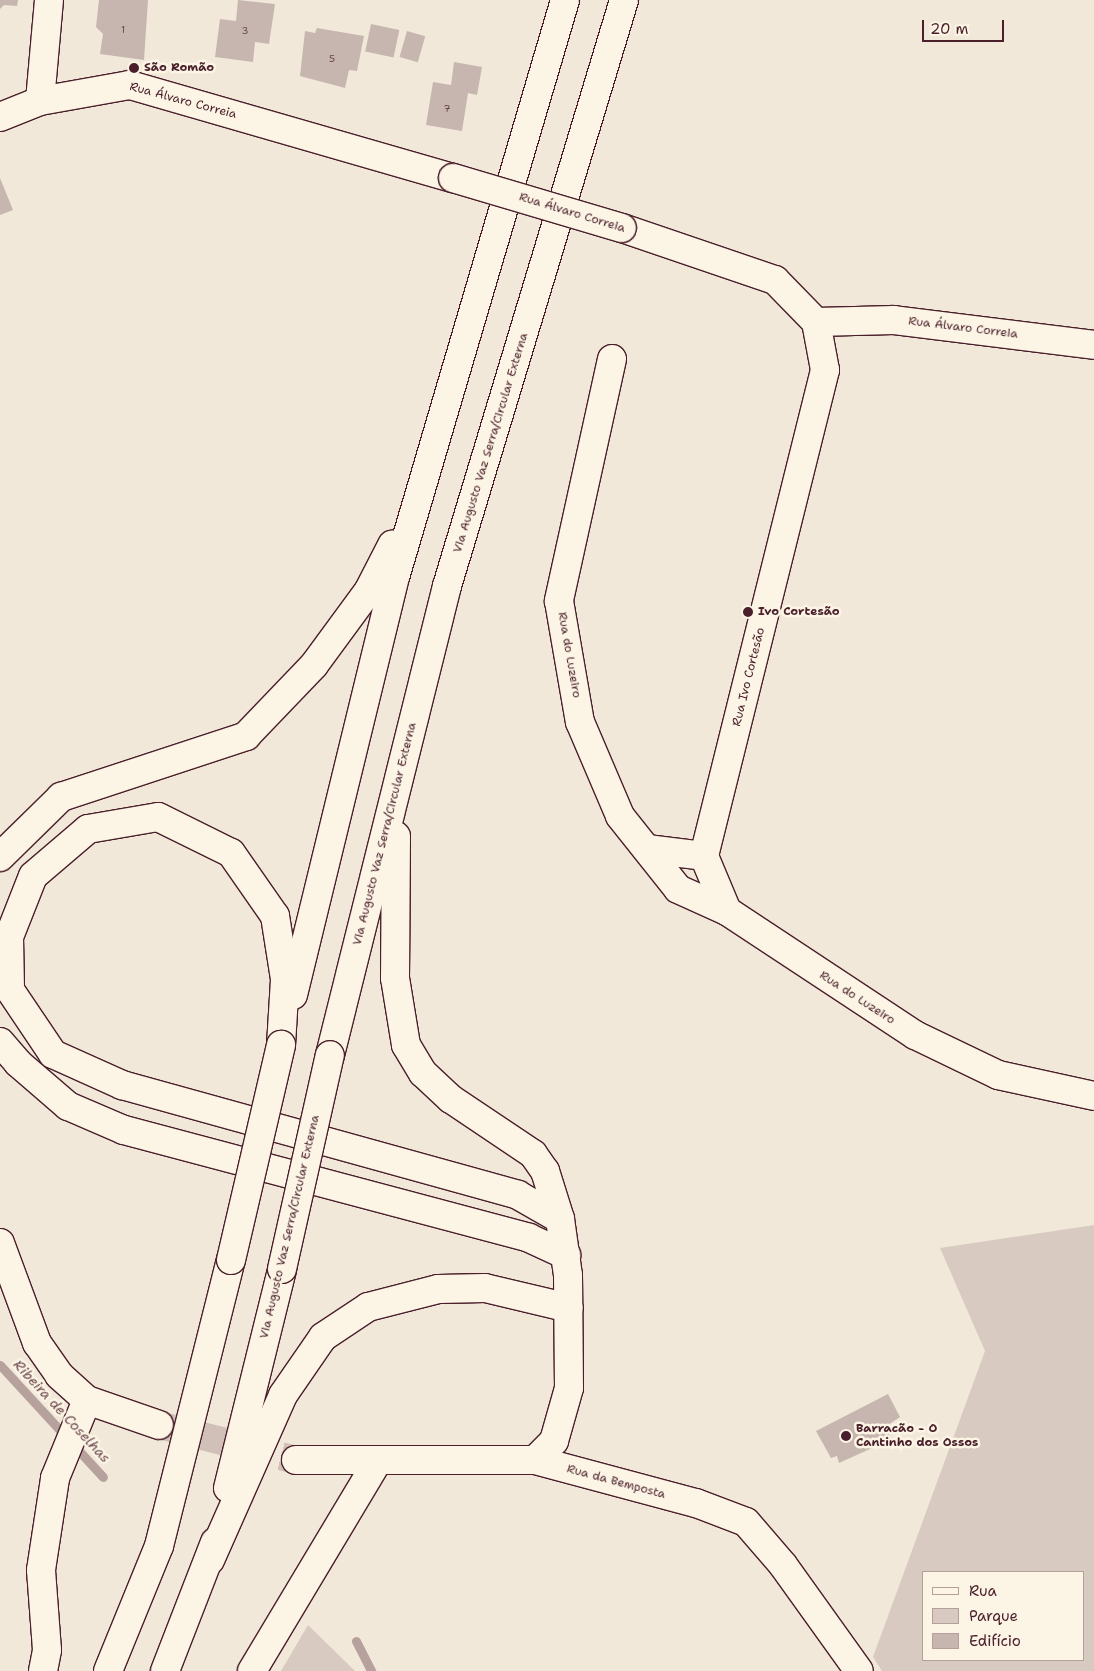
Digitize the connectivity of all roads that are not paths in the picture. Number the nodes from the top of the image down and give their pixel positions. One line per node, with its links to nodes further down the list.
1 (49, 0): 4 (main road)
2 (565, 0): 9 (main road)
3 (624, 0): 10 (main road, Via Augusto Vaz Serra/Circular Externa)
4 (40, 101): 5 (main road, Rua Álvaro Correia); 6 (main road, Rua Álvaro Correia, bridge)
5 (0, 117)
6 (816, 322): 7 (main road, Rua Álvaro Correia); 12 (main road, Rua Ivo Cortesão)
7 (1094, 345)
8 (612, 359): 11 (main road, Rua do Luzeiro)
9 (426, 476): 13 (main road); 16 (main road)
10 (396, 792): 18 (main road); 27 (main road, Via Augusto Vaz Serra/Circular Externa, bridge)
11 (647, 849): 12 (main road); 14 (main road, Rua do Luzeiro)
12 (704, 856): 14 (main road)
13 (0, 857)
14 (727, 911): 17 (main road, Rua do Luzeiro)
15 (0, 1042): 20 (main road)
16 (281, 1045): 18 (main road); 29 (main road, bridge)
17 (1094, 1096)
18 (560, 1219): 20 (main road)
19 (0, 1243): 22 (main road)
20 (566, 1255): 21 (main road)
21 (569, 1308): 25 (main road); 27 (main road)
22 (87, 1400): 23 (main road); 28 (main road)
23 (160, 1425)
24 (296, 1460): 26 (main road, Rua da Bemposta)
25 (535, 1460): 26 (main road, Rua da Bemposta); 32 (main road, Rua da Bemposta)
26 (377, 1462): 31 (main road)
27 (210, 1560): 30 (main road, Via Augusto Vaz Serra/Circular Externa)
28 (43, 1671)
29 (108, 1671)
30 (165, 1671)
31 (252, 1671)
32 (859, 1671)

